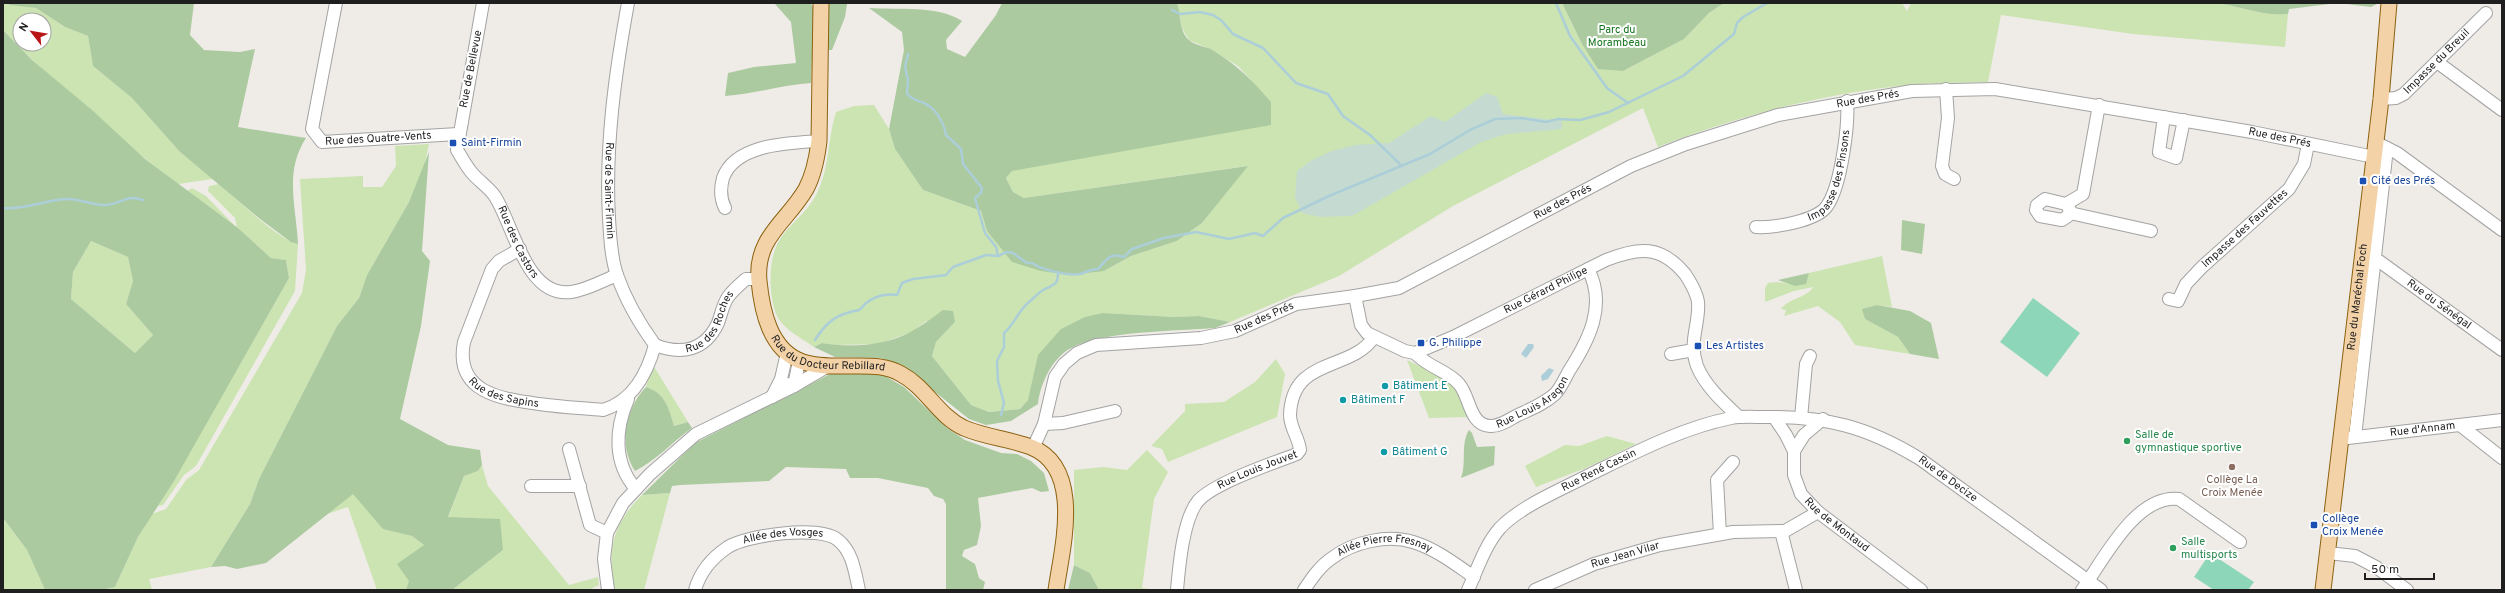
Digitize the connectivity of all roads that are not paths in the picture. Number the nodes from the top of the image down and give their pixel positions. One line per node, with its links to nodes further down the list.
1 (336, 3): 15 (street, Rue des Quatre-Vents)
2 (483, 3): 15 (street, Rue de Bellevue)
3 (628, 3): 27 (street, Rue de Saint-Firmin)
4 (821, 3): 16 (main road, Rue du Docteur Rebillard)
5 (2389, 3): 9 (main road, Rue du Maréchal Foch)
6 (2486, 12): 7 (street, Impasse du Breuil)
7 (2437, 62): 9 (street, Impasse du Breuil); 12 (street)
8 (1946, 89): 10 (street, Rue des Prés); 11 (street, Rue des Prés); 19 (street)
9 (2381, 99): 18 (main road, Rue du Maréchal Foch)
10 (1847, 101): 21 (street, Impasse des Pinsons); 29 (street, Rue des Prés)
11 (2099, 105): 13 (street, Rue des Prés); 22 (street)
12 (2502, 110)
13 (2164, 117): 14 (street, Rue des Prés); 14 (street)
14 (2184, 120): 17 (street, Rue des Prés)
15 (458, 134): 24 (street, Rue des Castors)
16 (819, 141): 20 (street); 28 (main road, Rue du Docteur Rebillard)
17 (2308, 144): 18 (street, Rue des Prés); 30 (street, Impasse des Fauvettes)
18 (2379, 150): 23 (street); 25 (street); 52 (main road, Rue du Maréchal Foch)
19 (1954, 178)
20 (725, 208)
21 (1756, 227)
22 (2151, 230)
23 (2502, 230)
24 (520, 249): 27 (street, Rue des Castors); 42 (street, Rue des Sapins)
25 (2375, 260): 34 (street, Rue du Sénégal); 52 (street)
26 (1588, 269): 33 (street, Rue Gérard Philipe); 35 (street, Rue Gérard Philipe); 35 (street, Rue Louis Aragon)
27 (617, 275): 32 (street, Rue de Saint-Firmin)
28 (759, 279): 32 (street, Rue des Roches); 38 (main road, Rue du Docteur Rebillard)
29 (1355, 296): 31 (street); 50 (street, Rue des Prés)
30 (2169, 299)
31 (1374, 337): 35 (street); 73 (street, Rue Louis Jouvet)
32 (655, 345): 42 (street, Rue des Sapins)
33 (1694, 350): 36 (street); 45 (street, Rue Gérard Philipe)
34 (2502, 350)
35 (1415, 352)
36 (1671, 354)
37 (1810, 356): 47 (street)
38 (793, 357): 39 (main road, Rue du Docteur Rebillard); 40 (street); 41 (street)
39 (828, 366): 41 (street); 53 (main road, Rue du Docteur Rebillard)
40 (781, 379): 41 (street); 43 (street)
41 (794, 386): 43 (street)
42 (629, 397): 60 (street)
43 (772, 397): 60 (street)
44 (1115, 411): 50 (street)
45 (1739, 417): 46 (street, Rue René Cassin); 67 (street, Rue René Cassin)
46 (1774, 417): 47 (street, Rue de Decize); 55 (street, Rue de Montaud)
47 (1801, 418): 48 (street, Rue de Decize)
48 (1824, 419): 55 (street); 68 (street, Rue de Decize)
49 (2502, 420): 51 (street, Rue d'Annam)
50 (1044, 424): 53 (street, Rue des Prés)
51 (2460, 425): 52 (street, Rue d'Annam); 56 (street)
52 (2349, 438): 66 (main road, Rue du Maréchal Foch)
53 (1033, 448): 72 (main road, Rue du Docteur Rebillard)
54 (569, 449): 59 (street)
55 (1794, 451): 61 (street, Rue de Montaud)
56 (2502, 458)
57 (1733, 462): 64 (street)
58 (531, 486): 59 (street)
59 (580, 486): 63 (street)
60 (636, 489): 63 (street)
61 (1818, 512): 62 (street, Rue Jean Vilar); 78 (street, Rue de Montaud)
62 (1781, 531): 64 (street, Rue Jean Vilar); 77 (street)
63 (607, 534): 69 (street)
64 (1720, 534): 76 (street, Rue Jean Vilar)
65 (2240, 542): 68 (street)
66 (2328, 553): 80 (main road, Rue du Maréchal Foch); 81 (street)
67 (1474, 577): 74 (street, Allée Pierre Fresnay); 75 (street, Rue René Cassin)
68 (2085, 586): 79 (street, Rue de Decize)
69 (608, 590)
70 (695, 590): 71 (street, Allée des Vosges)
71 (859, 590)
72 (1056, 590)
73 (1177, 590)
74 (1304, 590)
75 (1468, 590)
76 (1535, 590)
77 (1796, 590)
78 (1921, 590)
79 (2101, 590)
80 (2323, 590)
81 (2407, 590)

